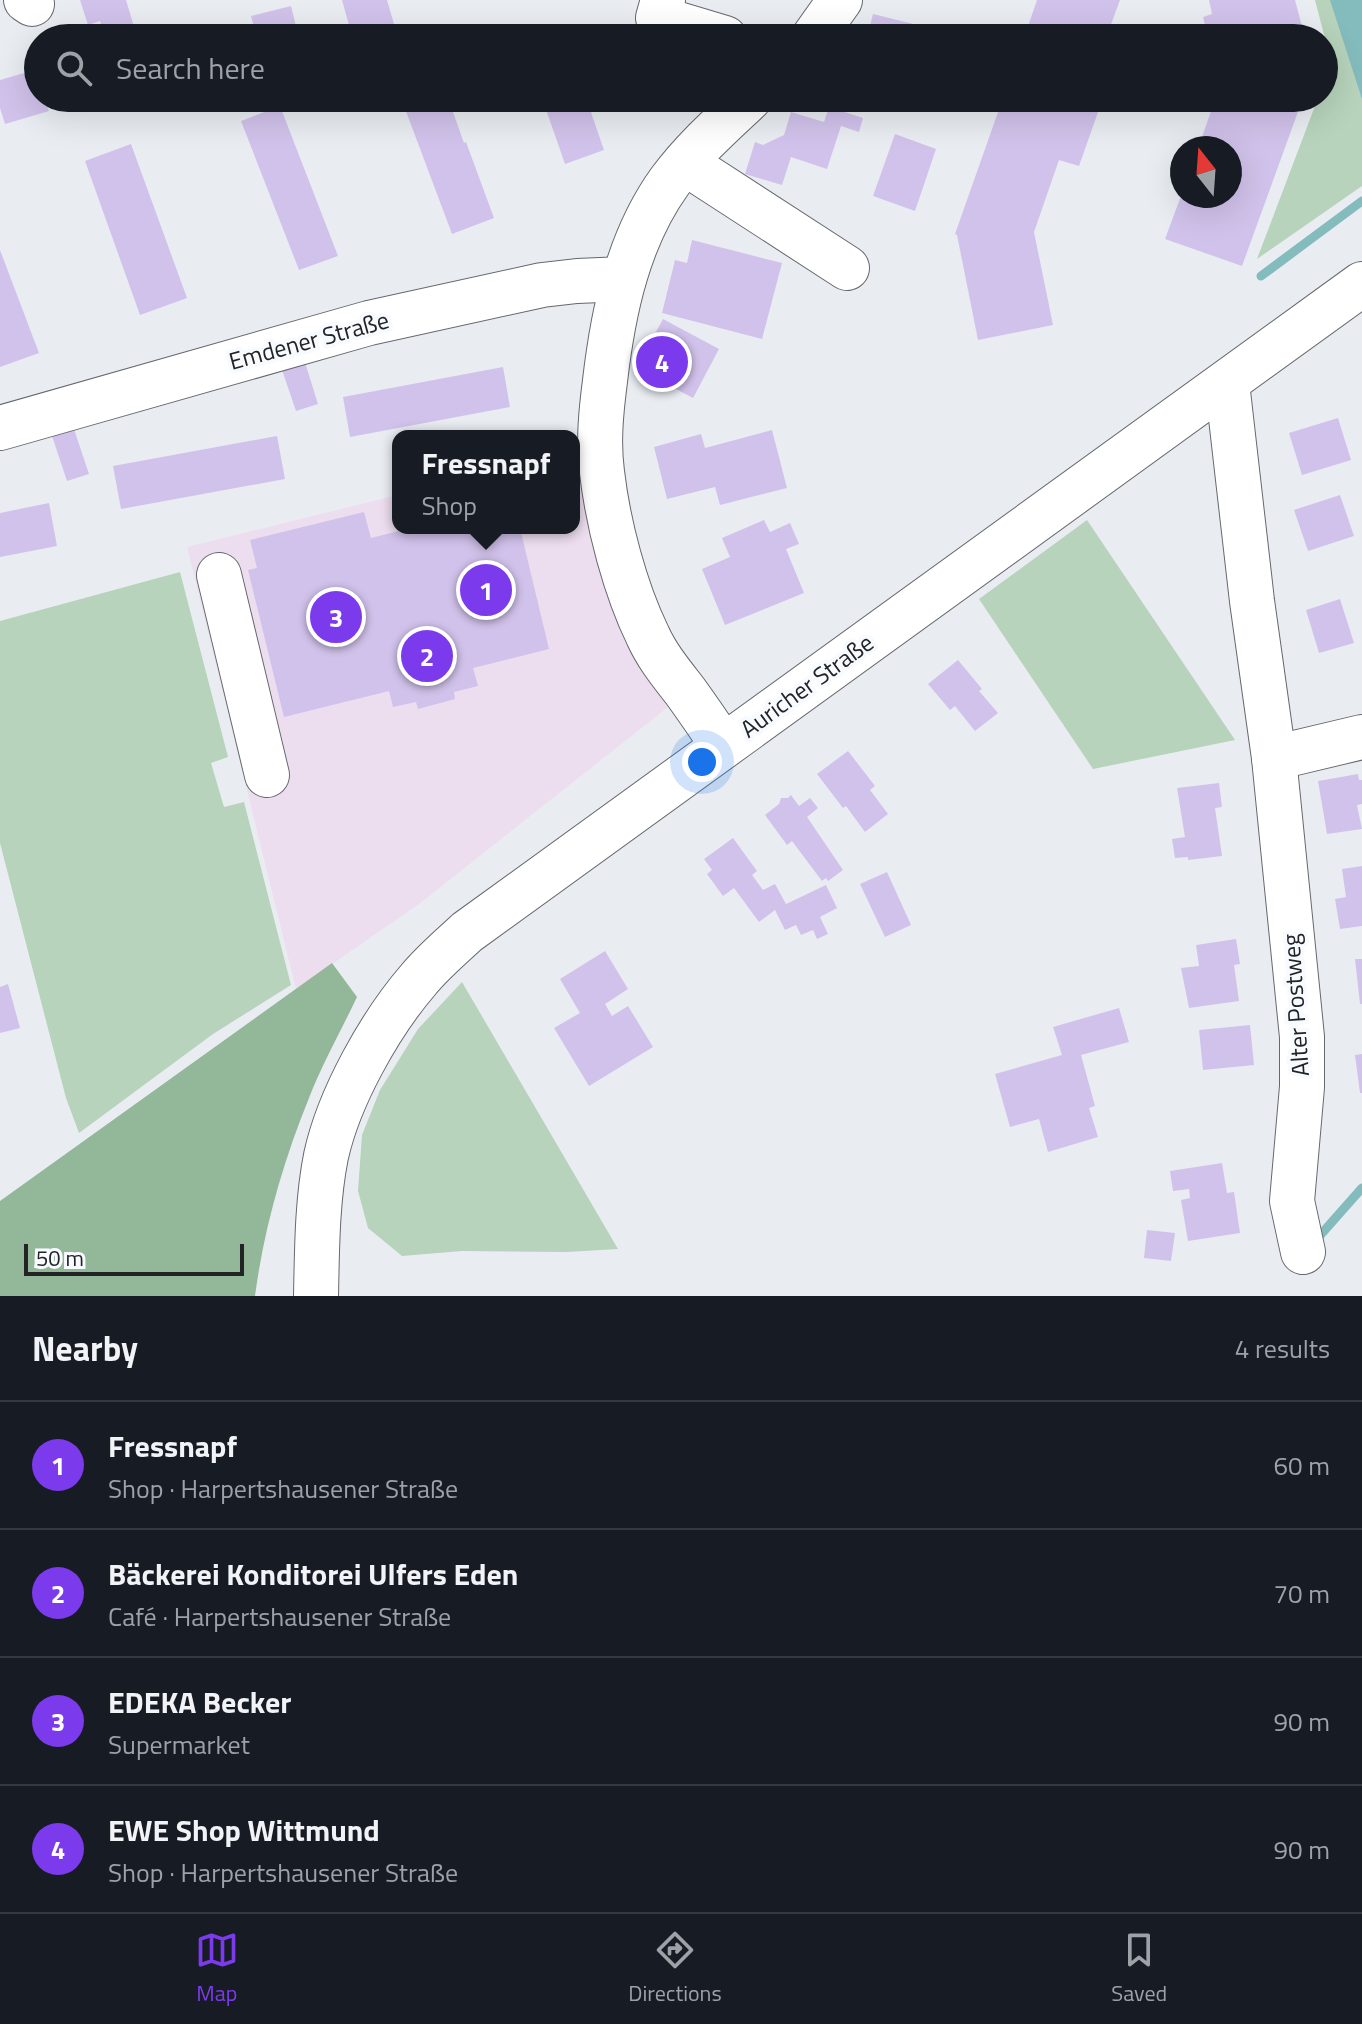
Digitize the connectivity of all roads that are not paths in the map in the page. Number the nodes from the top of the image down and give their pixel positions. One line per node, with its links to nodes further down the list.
1 (663, 0): 3 (street)
2 (840, 0): 4 (street)
3 (678, 24)
4 (823, 24)
5 (735, 112): 6 (street)
6 (685, 163): 7 (street); 8 (street)
7 (847, 268)
8 (624, 279): 11 (street, Emdener Straße); 14 (street)
9 (1362, 284): 10 (street, Auricher Straße)
10 (1227, 383): 14 (street, Auricher Straße); 15 (street, Alter Postweg)
11 (0, 428)
12 (219, 575): 16 (street)
13 (1362, 737): 15 (street)
14 (723, 746): 18 (street, Auricher Straße)
15 (1274, 758): 17 (street, Alter Postweg)
16 (267, 775)
17 (1303, 1252)
18 (316, 1296)

